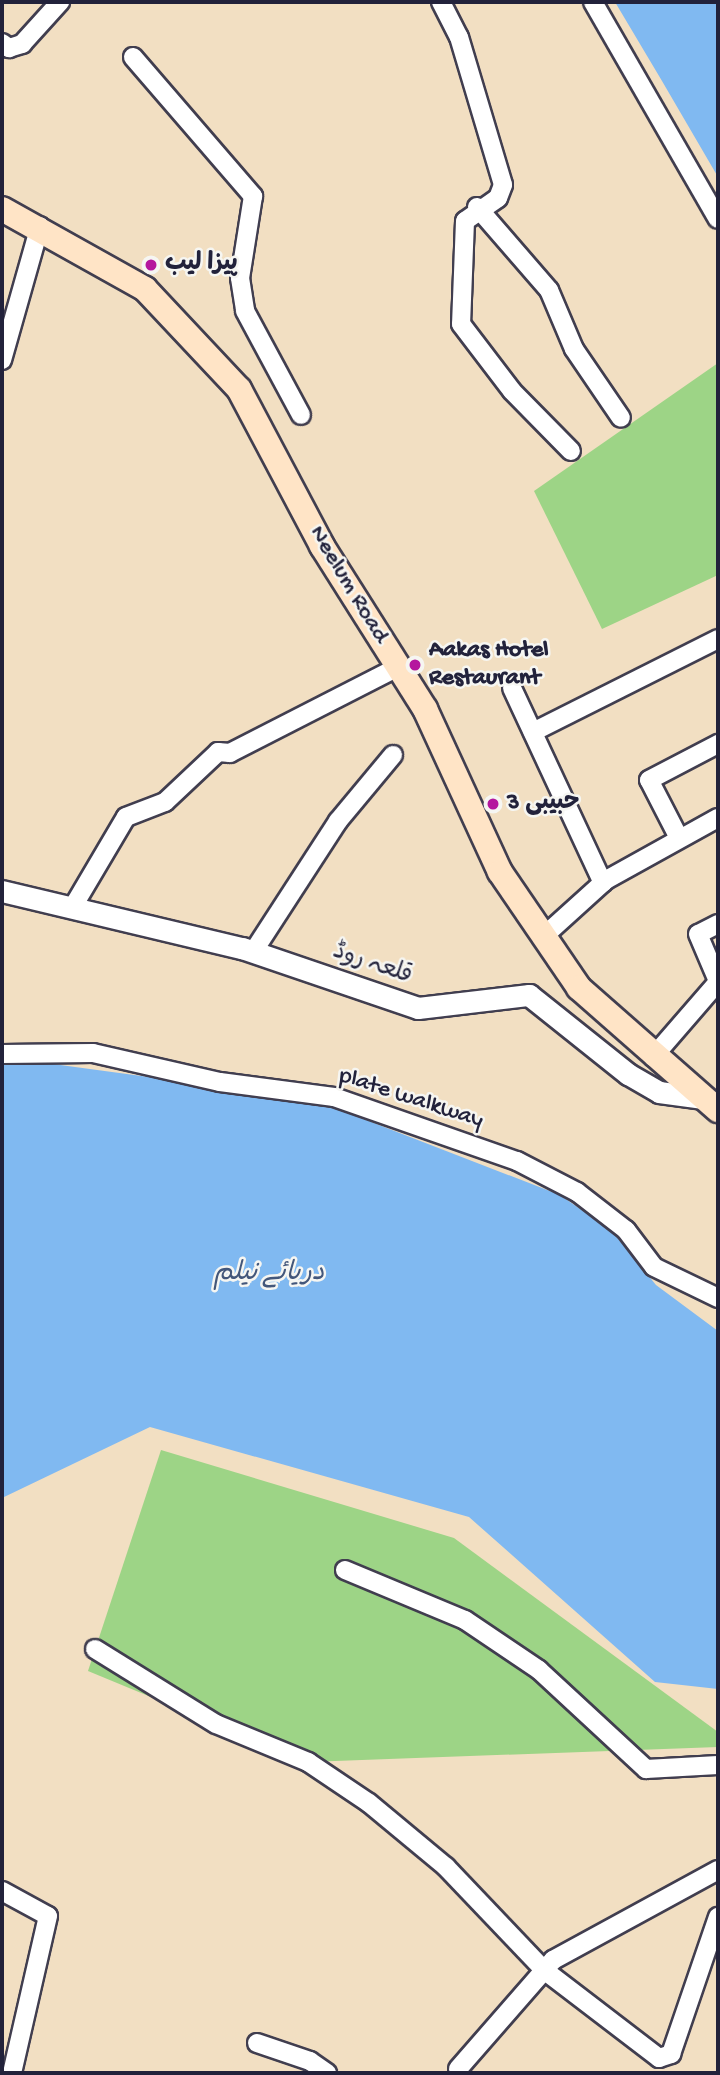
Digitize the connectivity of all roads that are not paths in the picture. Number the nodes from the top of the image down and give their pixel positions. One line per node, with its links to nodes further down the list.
1 (60, 2): 4 (street)
2 (441, 2): 6 (street)
3 (593, 2): 8 (street)
4 (2, 43)
5 (132, 57): 11 (street)
6 (477, 207): 12 (street); 13 (street)
7 (2, 209): 9 (main road, Neelum Road)
8 (718, 219)
9 (40, 226): 10 (street); 15 (main road, Neelum Road)
10 (2, 360)
11 (301, 415)
12 (621, 418)
13 (570, 451)
14 (718, 639): 17 (street)
15 (398, 667): 24 (street); 26 (main road, Neelum Road)
16 (512, 688): 17 (street)
17 (533, 732): 22 (street)
18 (718, 744): 21 (street)
19 (393, 755): 27 (street)
20 (718, 818): 21 (street)
21 (679, 838): 22 (street)
22 (603, 883): 26 (street)
23 (2, 891): 24 (street, قلعہ روڈ)
24 (74, 905): 27 (street, قلعہ روڈ)
25 (718, 924): 28 (street)
26 (544, 936): 30 (main road, Neelum Road)
27 (253, 952): 31 (street, قلعہ روڈ)
28 (718, 981): 30 (street)
29 (2, 1054): 32 (street, plate walkway)
30 (653, 1058): 31 (main road, Neelum Road)
31 (710, 1104)
32 (718, 1298)
33 (345, 1570): 35 (street)
34 (95, 1649): 39 (street)
35 (718, 1765)
36 (718, 1870): 39 (street)
37 (2, 1891): 42 (street)
38 (718, 1917): 39 (street)
39 (544, 1970): 41 (street)
40 (257, 2043): 43 (street)
41 (458, 2069)
42 (12, 2073)
43 (327, 2073)

